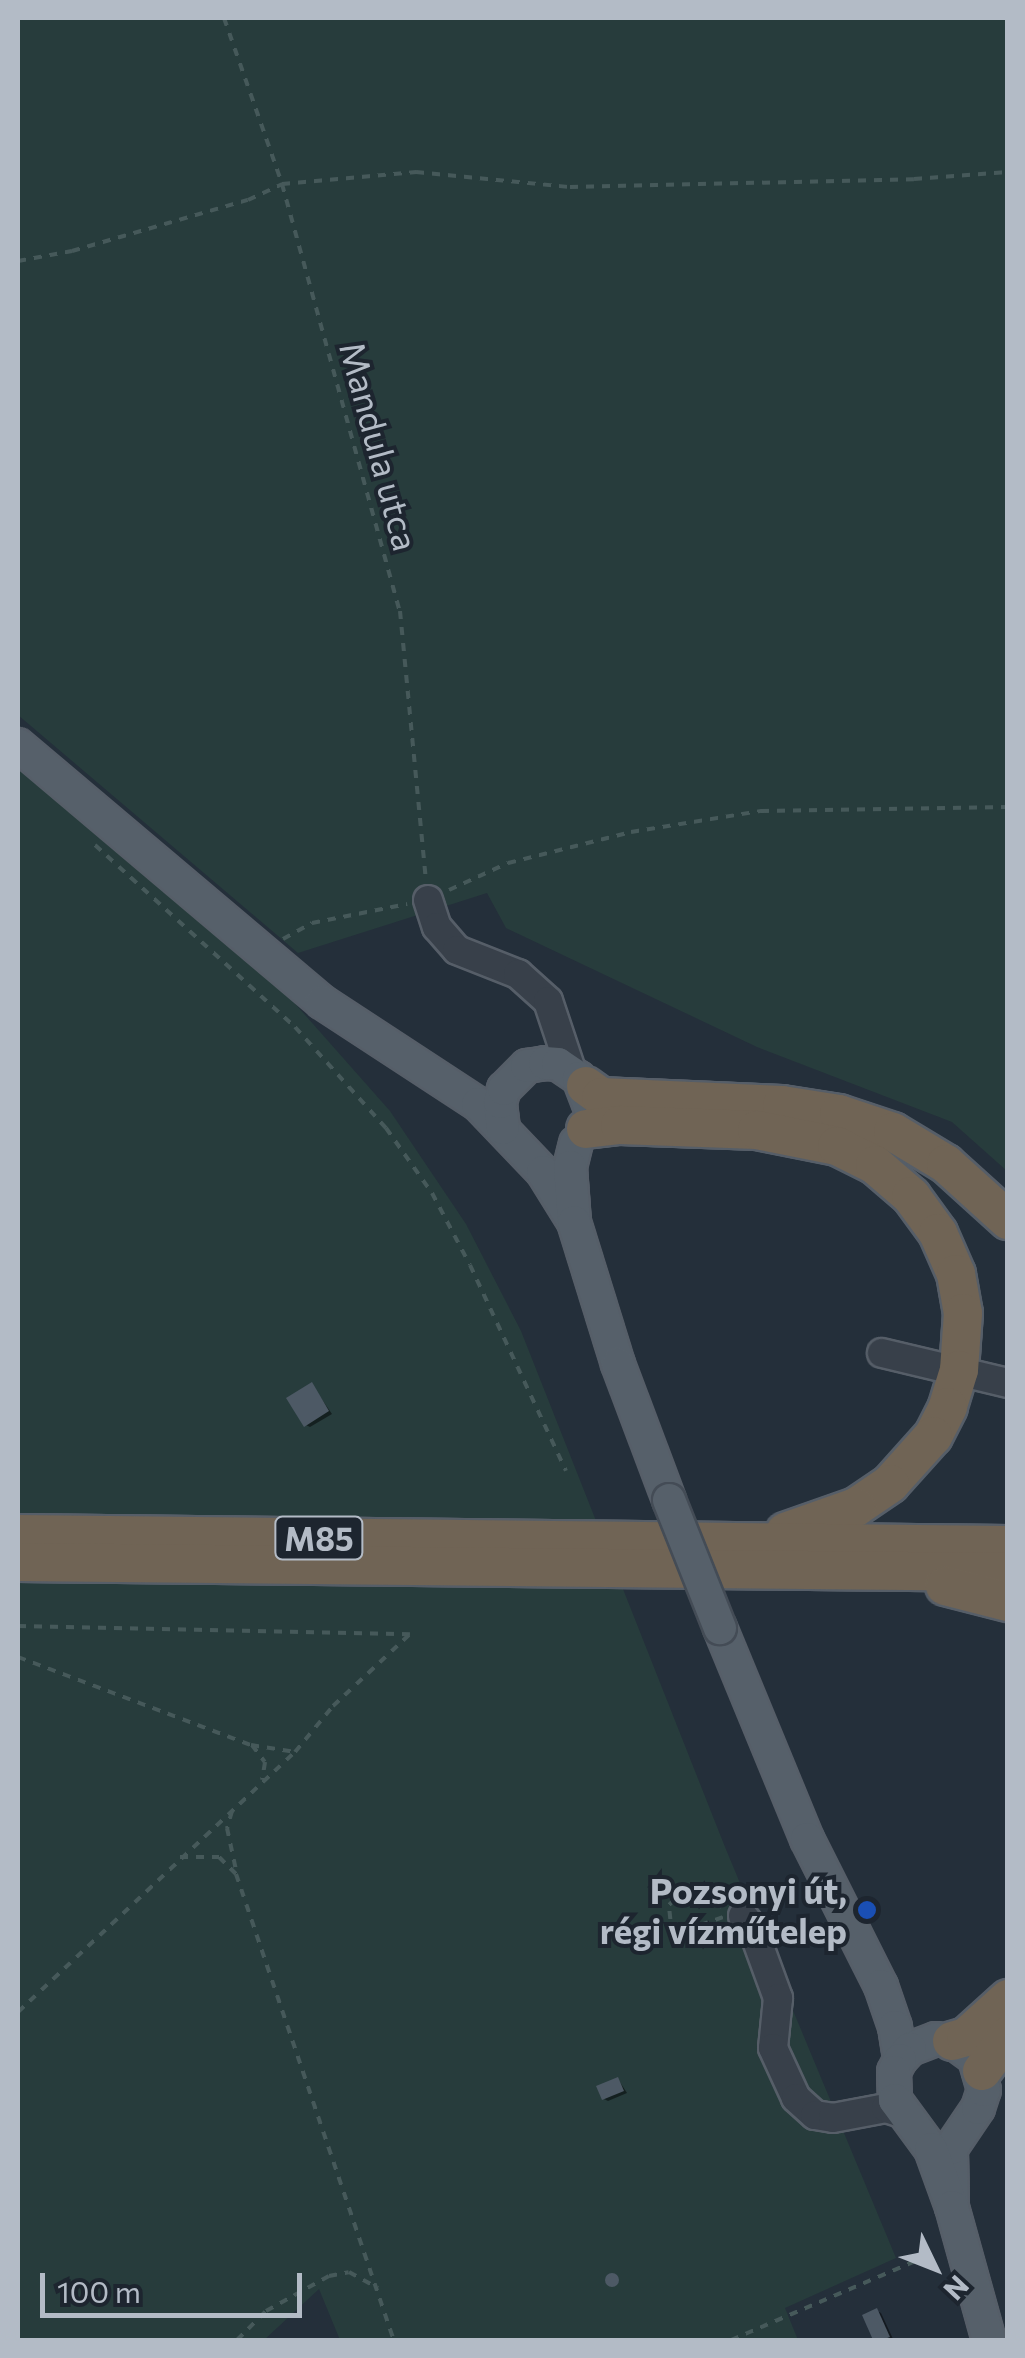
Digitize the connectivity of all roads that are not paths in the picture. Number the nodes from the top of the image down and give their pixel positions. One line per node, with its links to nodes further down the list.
1 (18, 745): 3 (main road)
2 (428, 900): 4 (lane)
3 (430, 1070): 5 (main road); 7 (main road)
4 (567, 1073): 5 (main road); 6 (main road); 8 (highway)
5 (511, 1077): 7 (main road)
6 (581, 1136): 7 (main road); 9 (main road); 11 (highway)
7 (513, 1138): 9 (main road)
8 (1008, 1220)
9 (574, 1222): 21 (main road, bridge)
10 (882, 1353): 11 (lane)
11 (959, 1370): 12 (lane); 14 (highway)
12 (1008, 1383)
13 (18, 1534): 14 (highway, M85)
14 (742, 1544): 15 (highway, M85)
15 (1008, 1545)
16 (18, 1562): 17 (highway, M85)
17 (884, 1571): 18 (highway, M85); 19 (highway)
18 (1008, 1572)
19 (1008, 1602)
20 (735, 1916): 26 (lane)
21 (881, 1986): 24 (main road); 26 (main road)
22 (1008, 1999): 24 (highway)
23 (1008, 2036): 25 (highway)
24 (944, 2040): 25 (main road); 26 (main road)
25 (982, 2070): 27 (main road)
26 (902, 2096): 27 (main road); 28 (main road)
27 (965, 2122): 28 (main road)
28 (952, 2207): 29 (main road)
29 (989, 2340)

